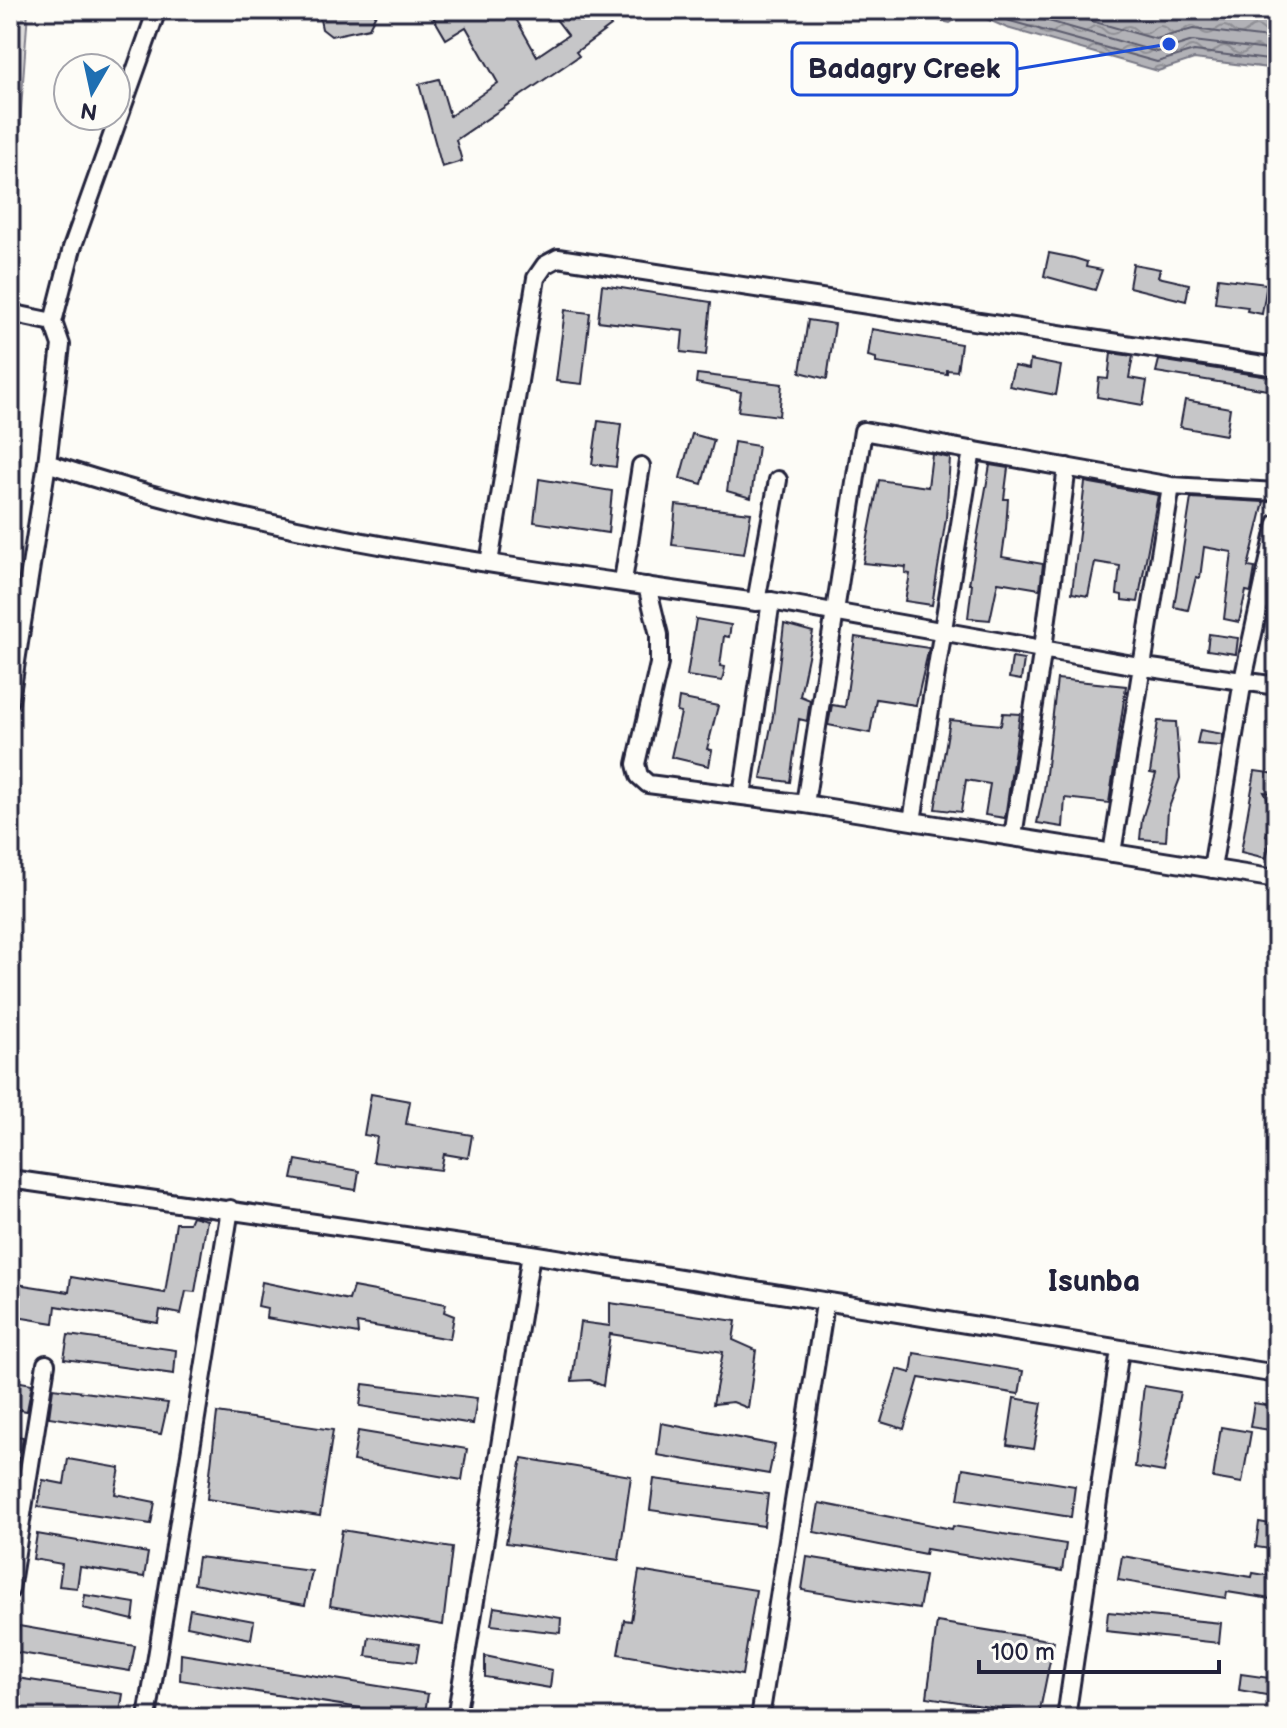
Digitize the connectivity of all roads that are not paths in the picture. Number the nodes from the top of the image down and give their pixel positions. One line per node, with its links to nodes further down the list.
1 (157, 10): 3 (street)
2 (10, 313): 3 (street)
3 (53, 322): 6 (street)
4 (1277, 367): 13 (street)
5 (972, 450): 8 (street); 17 (street); 18 (street)
6 (47, 463): 13 (street); 23 (street)
7 (641, 466): 14 (street)
8 (1067, 467): 10 (street); 19 (street)
9 (778, 480): 16 (street)
10 (1171, 486): 11 (street); 20 (street)
11 (1277, 492)
12 (1277, 523): 21 (street)
13 (489, 563): 14 (street)
14 (623, 581): 15 (street)
15 (647, 586): 16 (street); 24 (street)
16 (764, 601): 17 (street); 24 (street)
17 (834, 613): 18 (street); 25 (street)
18 (944, 631): 19 (street); 26 (street)
19 (1043, 648): 20 (street); 27 (street)
20 (1144, 667): 21 (street); 28 (street)
21 (1243, 680): 22 (street); 29 (street)
22 (1277, 686)
23 (10, 700)
24 (742, 796): 25 (street)
25 (805, 804): 26 (street)
26 (912, 821): 27 (street)
27 (1013, 836): 28 (street)
28 (1112, 853): 29 (street)
29 (1212, 869): 30 (street)
30 (1277, 879)
31 (10, 1179): 32 (street)
32 (230, 1209): 33 (street); 39 (street)
33 (531, 1254): 34 (street); 40 (street)
34 (825, 1304): 35 (street); 41 (street)
35 (1120, 1350): 37 (street); 42 (street)
36 (46, 1364): 38 (street)
37 (1277, 1374)
38 (10, 1590)
39 (147, 1718)
40 (456, 1718)
41 (760, 1718)
42 (1066, 1718)

